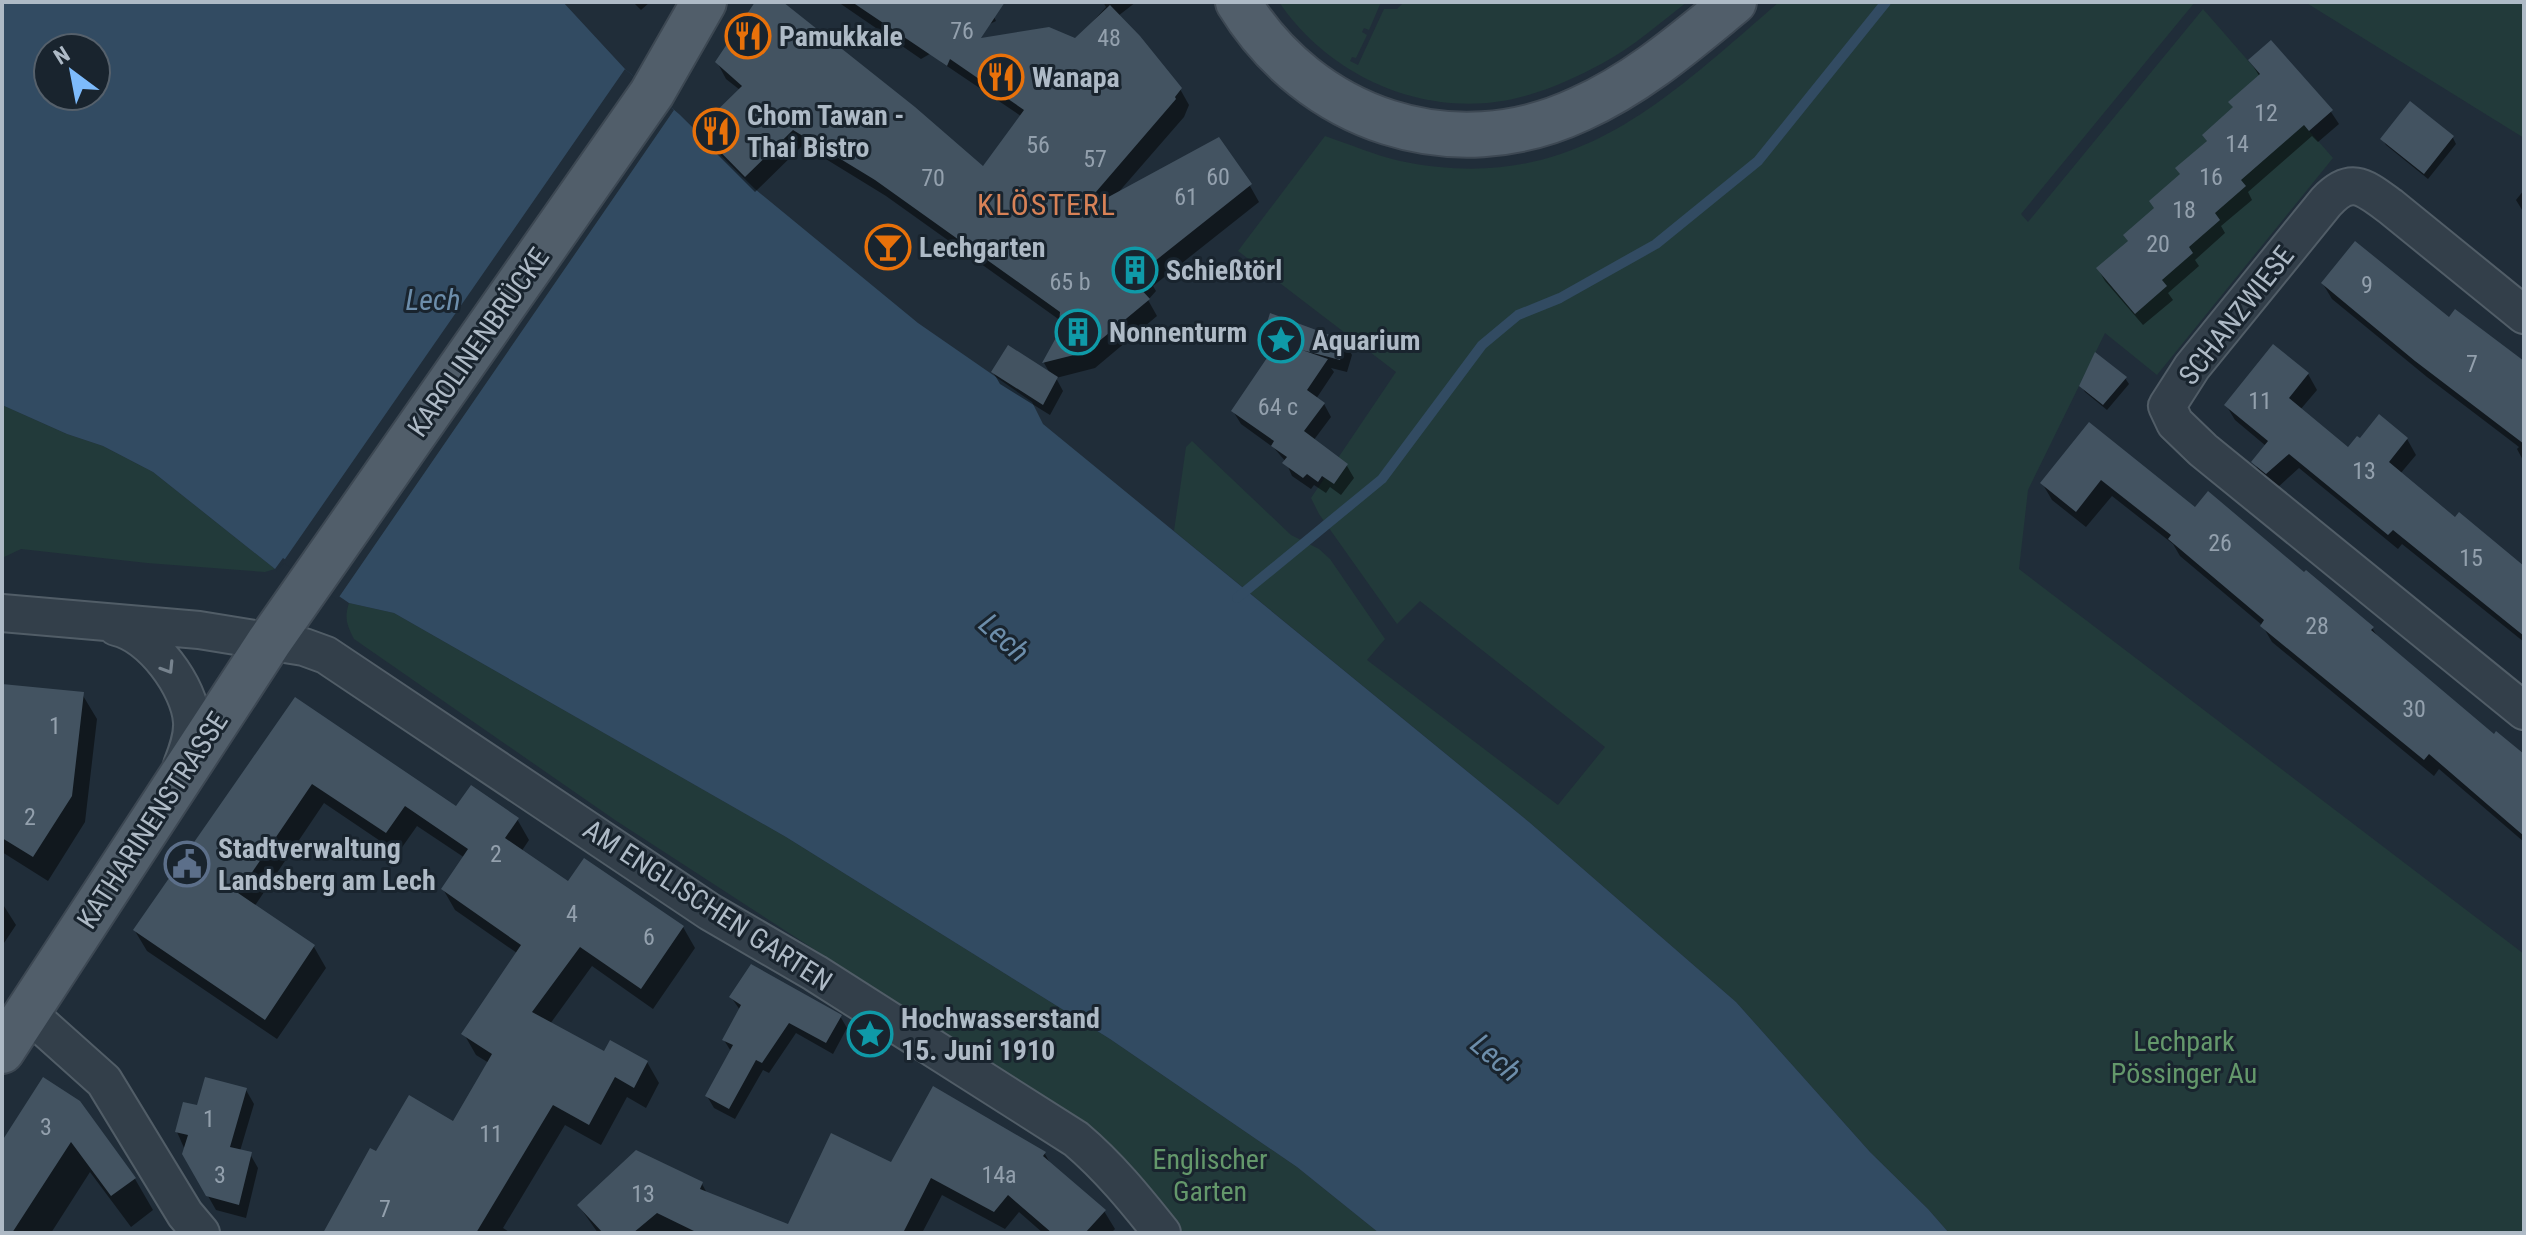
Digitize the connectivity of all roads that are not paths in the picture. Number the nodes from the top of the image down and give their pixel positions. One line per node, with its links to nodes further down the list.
1 (704, 2): 5 (main road, KAROLINENBRÜCKE)
2 (1238, 2): 3 (main road)
3 (1734, 2)
4 (2524, 315): 9 (street, SCHANZWIESE)
5 (305, 591): 8 (main road, KATHARINENSTRASSE)
6 (2, 613): 7 (street)
7 (80, 618): 8 (street, AM ENGLISCHEN GARTEN); 10 (street, one-way to 10)
8 (269, 642): 10 (main road, KATHARINENSTRASSE); 14 (street, AM ENGLISCHEN GARTEN)
9 (2524, 711)
10 (178, 778): 11 (main road, KATHARINENSTRASSE)
11 (27, 1012): 12 (main road, KATHARINENSTRASSE); 13 (street)
12 (2, 1051)
13 (201, 1233)
14 (1162, 1233)

